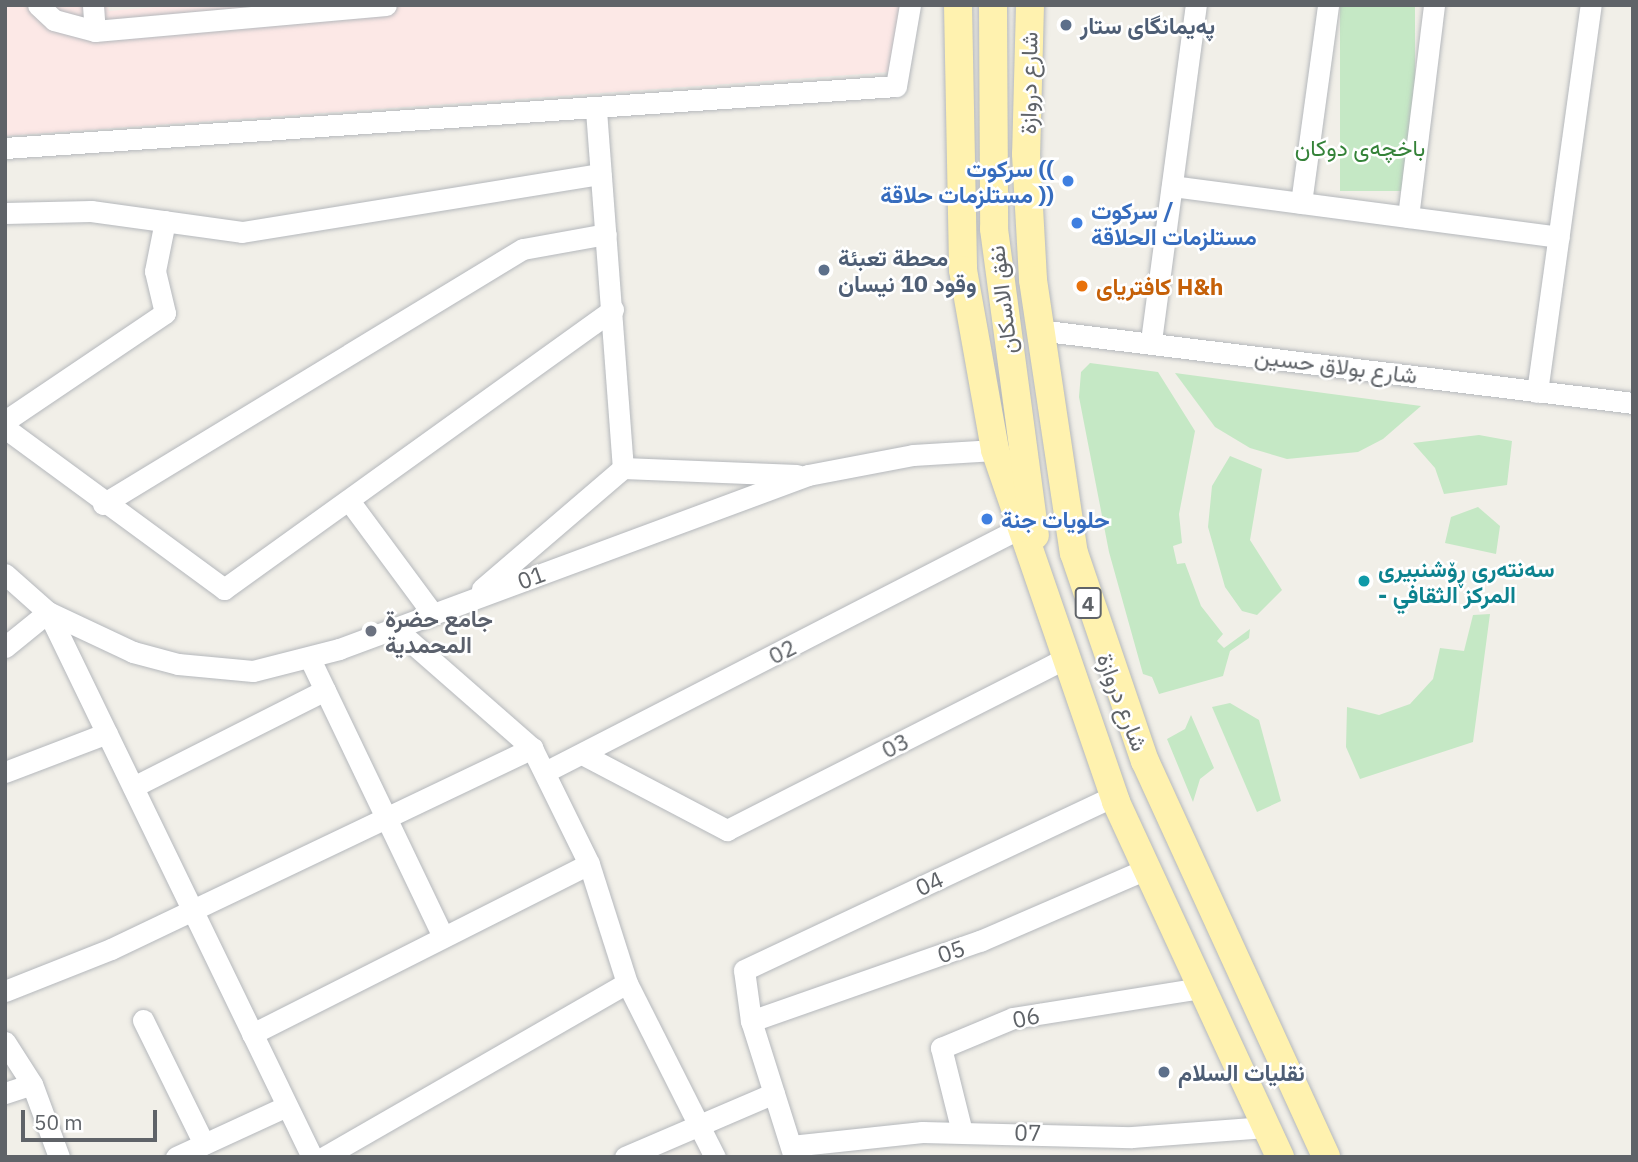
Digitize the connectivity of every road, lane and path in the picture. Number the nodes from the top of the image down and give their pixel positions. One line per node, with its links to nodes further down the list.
1 (38, 5): 12 (street)
2 (93, 5): 12 (street)
3 (386, 5): 12 (street)
4 (910, 5): 13 (street)
5 (958, 5): 30 (main road)
6 (993, 5): 37 (main road, نفق الاسكان)
7 (1030, 5): 24 (main road, شارع دروازة / 4)
8 (1196, 5): 16 (street)
9 (1328, 5): 17 (street)
10 (1434, 5): 19 (street)
11 (1591, 5): 22 (street)
12 (95, 32)
13 (596, 110): 14 (street); 15 (street)
14 (5, 148)
15 (600, 174): 20 (street); 21 (street)
16 (1172, 186): 17 (street); 25 (street)
17 (1301, 203): 19 (street)
18 (5, 213): 20 (street)
19 (1408, 217): 22 (street)
20 (165, 221): 28 (street)
21 (606, 234): 23 (street); 34 (street)
22 (1559, 237): 26 (street)
23 (612, 309): 31 (street); 33 (street)
24 (1038, 330): 25 (street, شارع بولاق حسين); 81 (main road, شارع دروازة / 4)
25 (1151, 341): 26 (street, شارع بولاق حسين)
26 (1537, 392): 27 (street, شارع بولاق حسين)
27 (1633, 403)
28 (5, 421)
29 (5, 428): 34 (street)
30 (995, 450): 32 (street, 01); 35 (main road)
31 (623, 468): 32 (street); 38 (street)
32 (808, 475): 38 (street, 01)
33 (350, 502): 34 (street); 40 (street)
34 (103, 504)
35 (1018, 529): 37 (main road); 48 (street, 02)
36 (5, 574): 39 (street, 01)
37 (1044, 593): 44 (main road, شارع دروازة / 4)
38 (470, 599): 40 (street, 01)
39 (48, 612): 42 (street); 43 (street, 01); 46 (street)
40 (433, 614): 41 (street, 01)
41 (395, 628): 43 (street, 01); 47 (street)
42 (5, 647)
43 (310, 659): 45 (street)
44 (1064, 659): 48 (street, 03); 52 (main road, شارع دروازة / 4)
45 (325, 690): 51 (street); 53 (street)
46 (107, 733): 49 (street); 51 (street)
47 (532, 748): 50 (street); 53 (street)
48 (582, 754): 50 (street, 02)
49 (5, 772)
50 (545, 772): 54 (street)
51 (133, 787): 56 (street)
52 (1114, 796): 55 (main road, شارع دروازة / 4); 62 (street, 04)
53 (384, 816): 56 (street); 57 (street)
54 (589, 864): 57 (street); 58 (street)
55 (1146, 869): 59 (main road, شارع دروازة / 4); 62 (street, 05)
56 (192, 909): 60 (street); 63 (street)
57 (443, 937): 63 (street)
58 (627, 983): 69 (street); 77 (street)
59 (1201, 988): 70 (main road, شارع دروازة / 4); 71 (street, 06)
60 (5, 991)
61 (144, 1020): 72 (street)
62 (751, 1021): 67 (street)
63 (252, 1034): 68 (street)
64 (5, 1042): 65 (street)
65 (33, 1084): 66 (street); 74 (street)
66 (5, 1093)
67 (774, 1093): 69 (street); 73 (street)
68 (287, 1106): 72 (street); 76 (street)
69 (703, 1124): 78 (street); 79 (street)
70 (1266, 1127): 71 (street, 07); 80 (main road, شارع دروازة / 4)
71 (962, 1132): 73 (street, 07)
72 (204, 1144): 75 (street)
73 (792, 1152)
74 (59, 1157)
75 (176, 1157)
76 (312, 1157)
77 (324, 1157)
78 (625, 1157)
79 (715, 1157)
80 (1280, 1157)
81 (1326, 1157)

